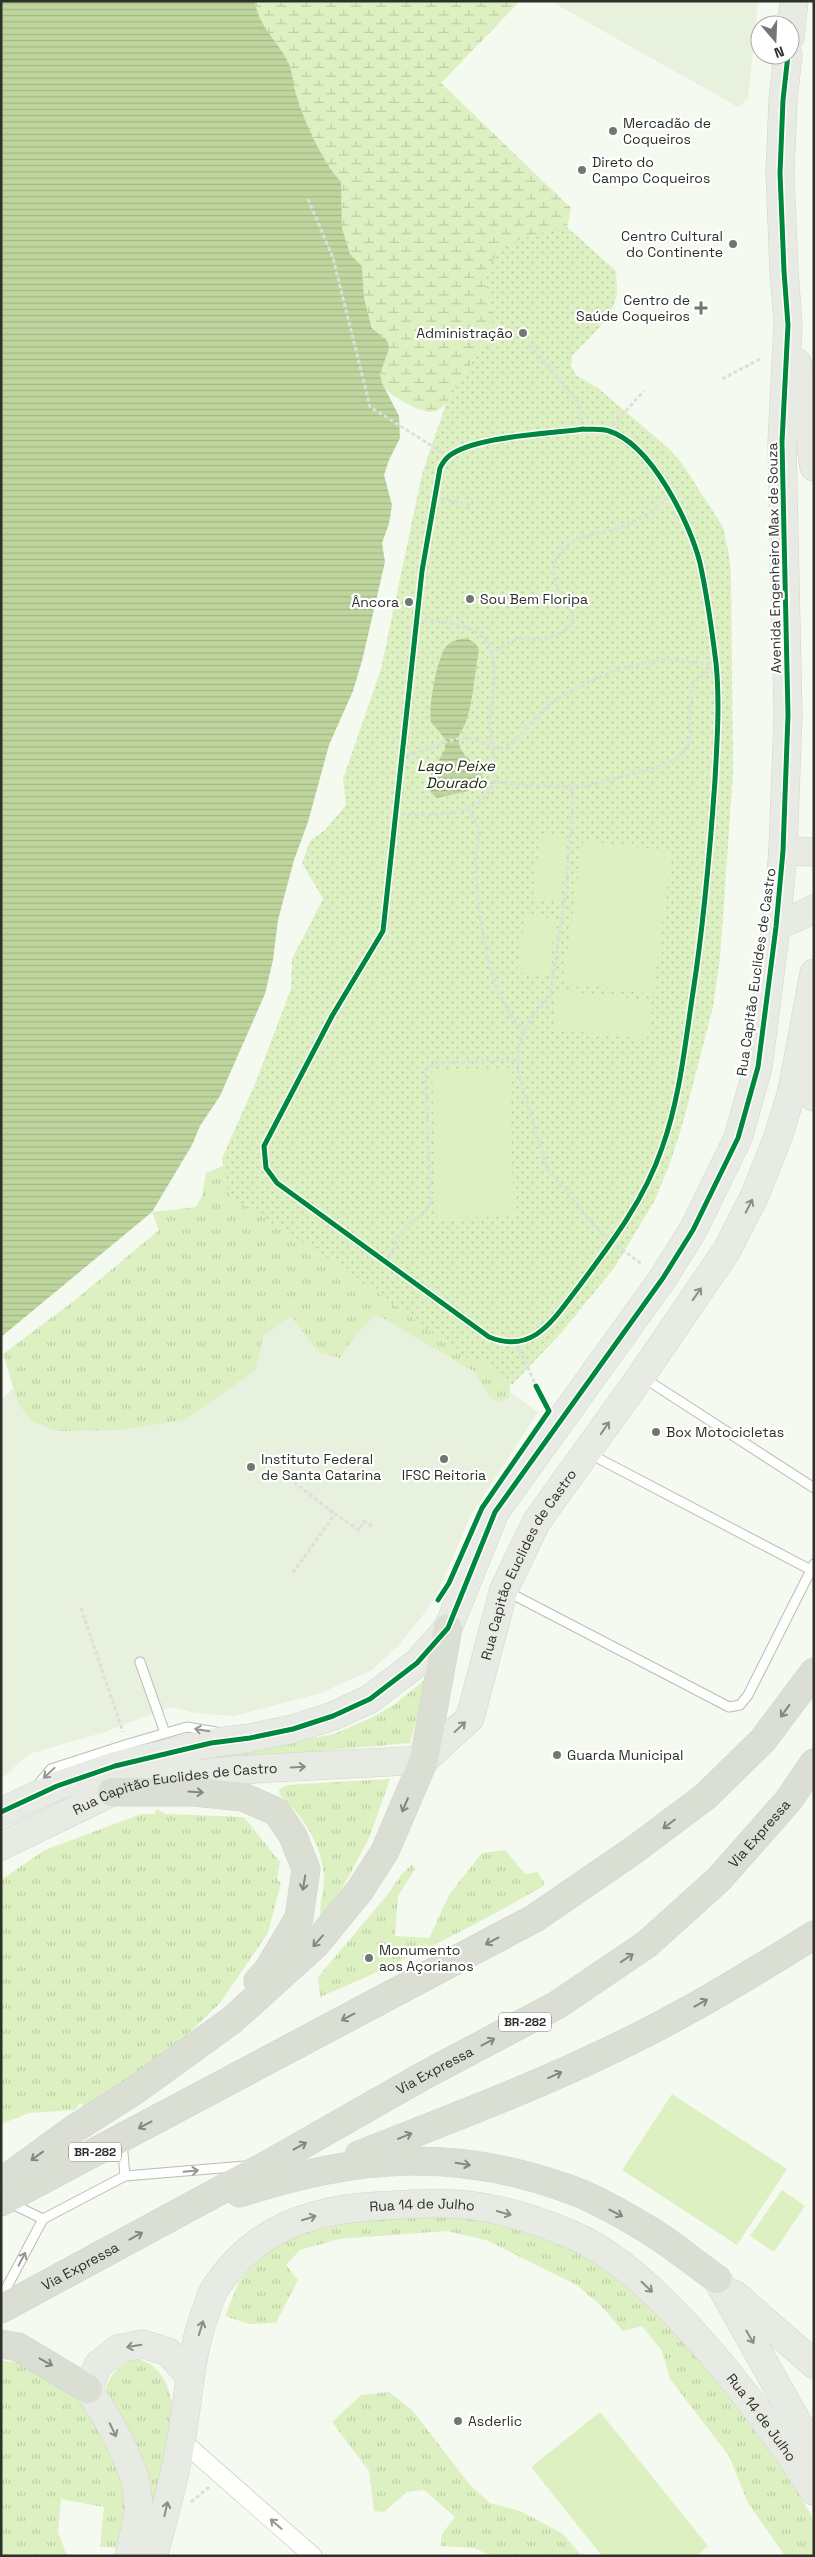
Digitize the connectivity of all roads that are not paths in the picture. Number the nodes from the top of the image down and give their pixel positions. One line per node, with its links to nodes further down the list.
1 (794, 1): 2 (main road)
2 (792, 15)
3 (787, 65): 4 (main road, Avenida Engenheiro Max de Souza)
4 (788, 325): 5 (main road, Avenida Engenheiro Max de Souza); 6 (main road, Avenida Engenheiro Max de Souza)
5 (814, 467)
6 (783, 851): 7 (main road); 9 (main road, Rua Capitão Euclides de Castro)
7 (814, 852)
8 (814, 909): 9 (main road)
9 (776, 927): 17 (main road, Rua Capitão Euclides de Castro)
10 (814, 972): 11 (main road); 12 (main road, Rua Capitão Euclides de Castro, one-way to 10)
11 (814, 1097)
12 (642, 1376): 13 (main road, Rua Capitão Euclides de Castro, one-way to 12); 14 (lane)
13 (588, 1452): 15 (lane); 16 (main road, Rua Capitão Euclides de Castro)
14 (814, 1488)
15 (812, 1567): 16 (lane)
16 (504, 1589): 22 (main road, Rua Capitão Euclides de Castro, one-way to 16)
17 (448, 1628): 21 (main road, Rua Capitão Euclides de Castro); 22 (highway)
18 (140, 1662): 20 (lane)
19 (814, 1672): 30 (highway, BR-282, one-way to 30)
20 (165, 1733): 21 (lane, one-way to 20); 25 (lane, one-way to 25)
21 (250, 1738): 25 (main road, Rua Capitão Euclides de Castro)
22 (424, 1760): 24 (main road, Rua Capitão Euclides de Castro, one-way to 22); 29 (highway, one-way to 29)
23 (814, 1763): 31 (highway, Via Expressa / BR-282, one-way to 23)
24 (112, 1792): 27 (main road, Rua Capitão Euclides de Castro); 29 (highway, one-way to 29)
25 (27, 1798): 26 (main road, Rua Capitão Euclides de Castro)
26 (1, 1812)
27 (1, 1846)
28 (814, 1935): 32 (highway, one-way to 28)
29 (191, 2048): 34 (highway, one-way to 34)
30 (122, 2137): 33 (lane); 34 (highway, BR-282)
31 (267, 2164): 33 (lane, one-way to 31); 35 (highway, Via Expressa / BR-282)
32 (311, 2174): 35 (highway); 37 (highway, one-way to 37)
33 (125, 2176): 36 (lane)
34 (2, 2196): 36 (lane)
35 (181, 2212): 39 (highway, Via Expressa / BR-282, one-way to 35)
36 (43, 2219): 38 (lane, one-way to 36)
37 (718, 2279): 41 (main road); 45 (main road, one-way to 45)
38 (1, 2298)
39 (1, 2309)
40 (1, 2344): 43 (highway, one-way to 43)
41 (814, 2364)
42 (189, 2375): 43 (main road, one-way to 43); 44 (main road, Rua 14 de Julho); 46 (main road, Rua 14 de Julho, one-way to 46)
43 (88, 2389): 47 (main road, one-way to 47)
44 (181, 2440): 48 (main road, Rua 14 de Julho, one-way to 44); 49 (street, one-way to 44)
45 (814, 2452)
46 (814, 2491)
47 (128, 2556)
48 (153, 2556)
49 (313, 2556)

